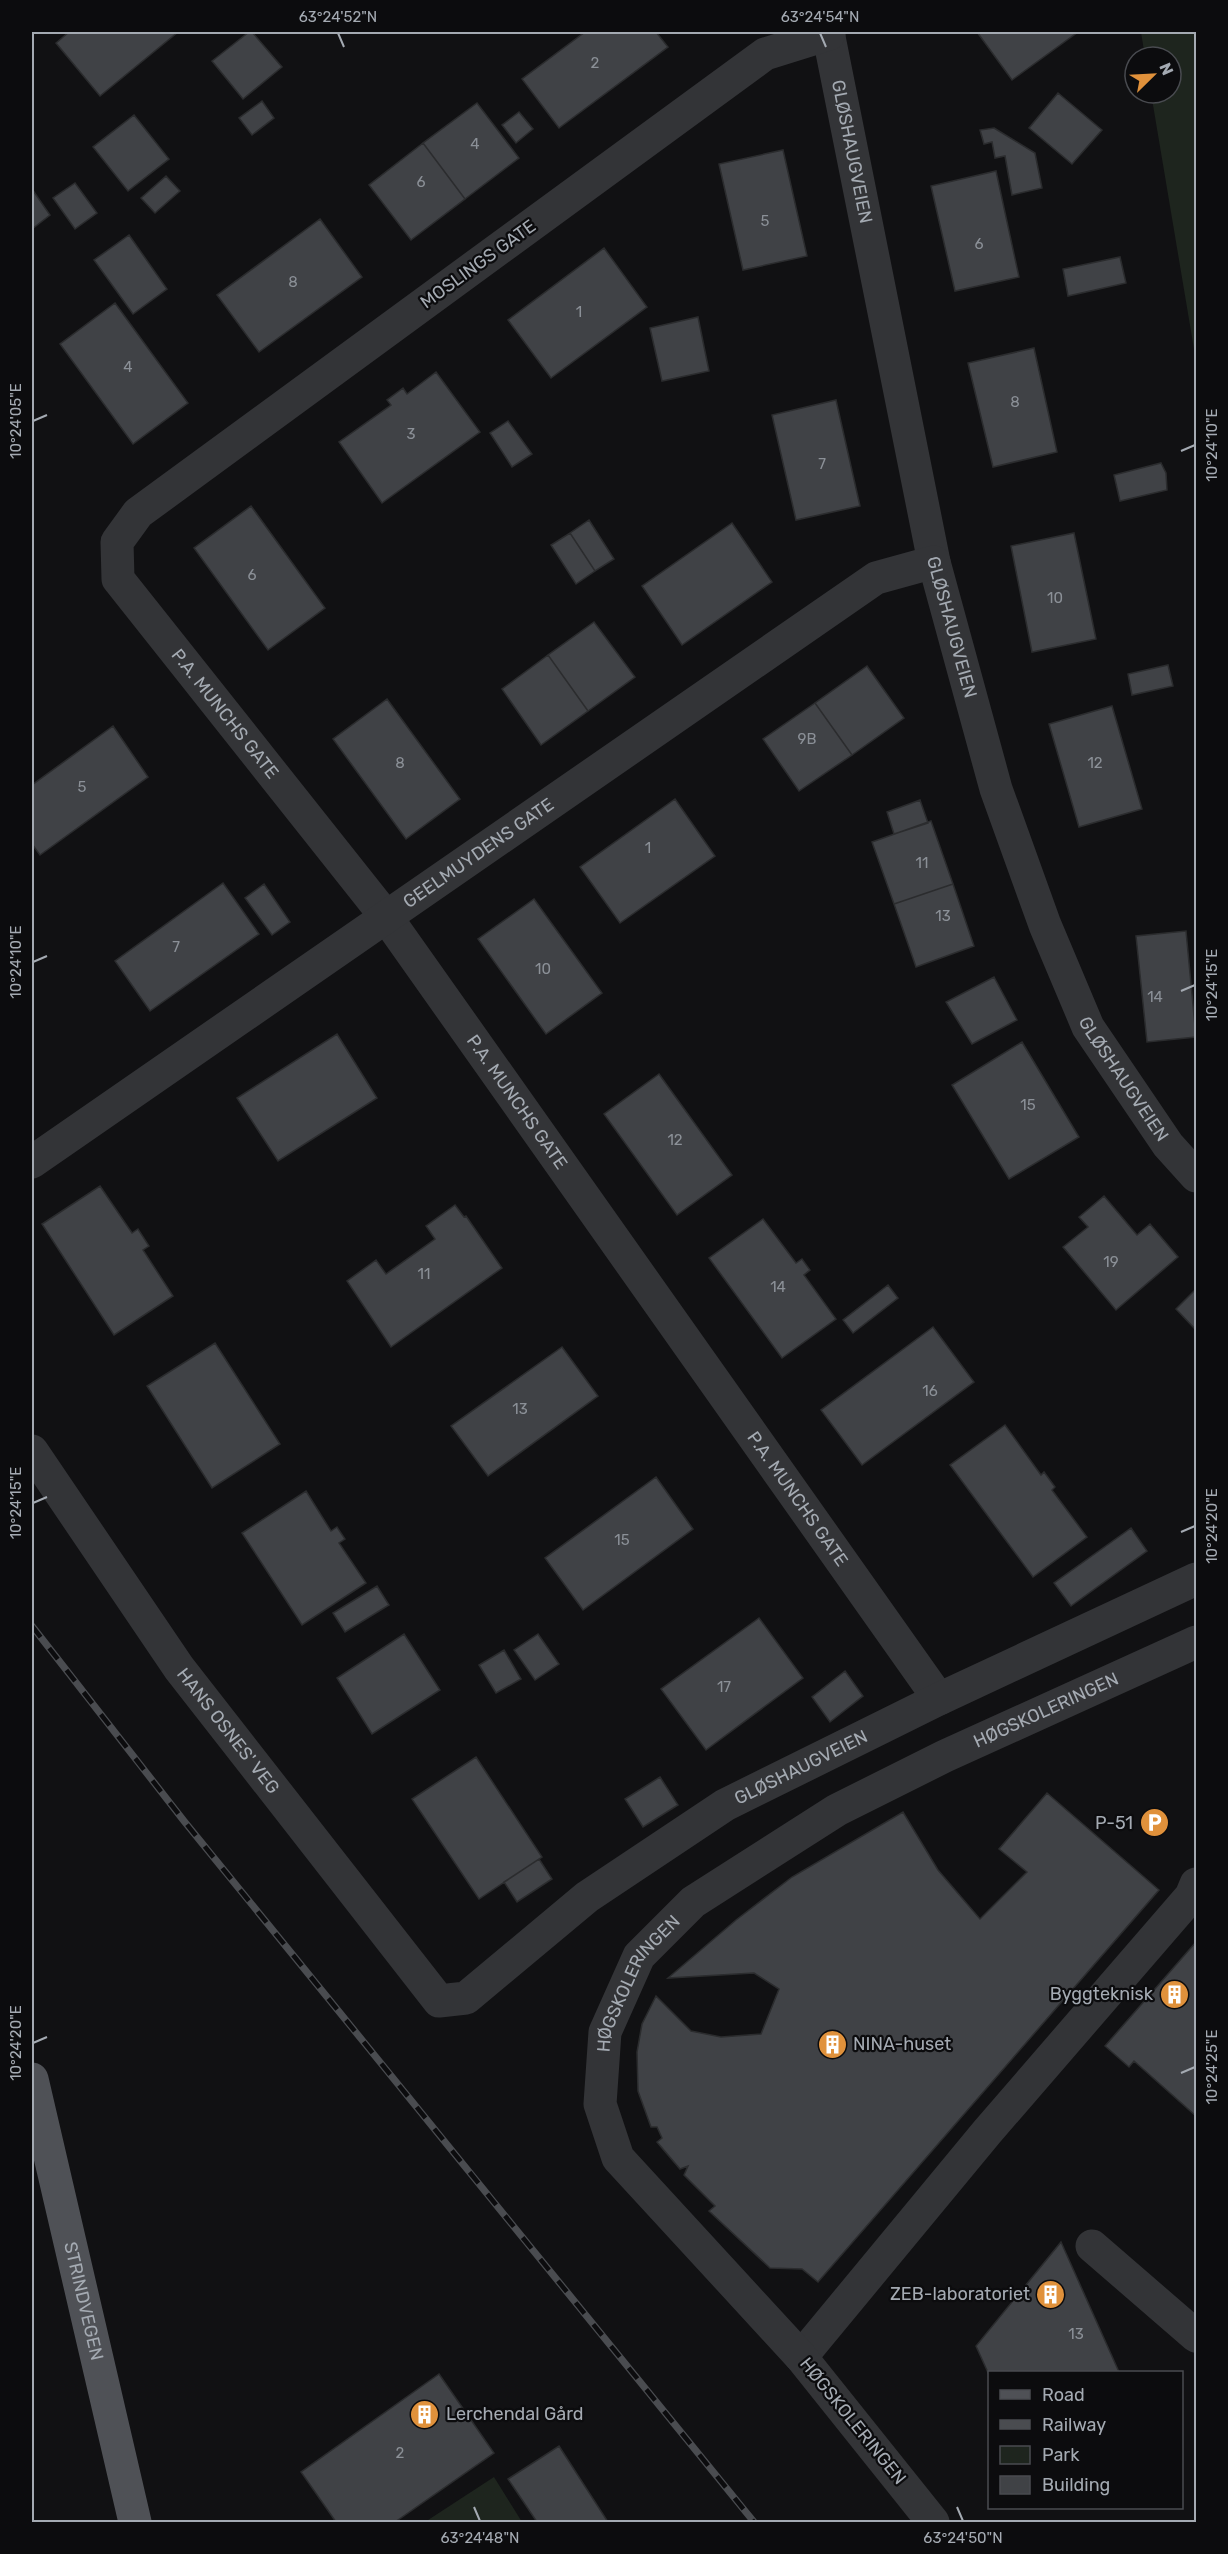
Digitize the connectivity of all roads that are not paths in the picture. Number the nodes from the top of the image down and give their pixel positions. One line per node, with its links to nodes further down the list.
1 (828, 33): 2 (street, MOSLINGS GATE); 3 (street, GLØSHAUGVEIEN)
2 (138, 513): 4 (street, P.A. MUNCHS GATE)
3 (934, 562): 4 (street, GEELMUYDENS GATE); 6 (street, GLØSHAUGVEIEN)
4 (387, 918): 5 (street, GEELMUYDENS GATE); 10 (street, P.A. MUNCHS GATE)
5 (32, 1162)
6 (1197, 1176)
7 (32, 1451): 12 (street, HANS OSNES' VEG)
8 (1197, 1579): 10 (street, GLØSHAUGVEIEN)
9 (1197, 1642): 16 (street, HØGSKOLERINGEN)
10 (939, 1699): 12 (street, GLØSHAUGVEIEN)
11 (1197, 1884): 16 (street)
12 (439, 2001)
13 (32, 2079): 17 (main road, STRINDVEGEN)
14 (1092, 2246): 15 (street)
15 (1197, 2336)
16 (801, 2356): 18 (street, HØGSKOLERINGEN)
17 (135, 2523)
18 (933, 2523)

